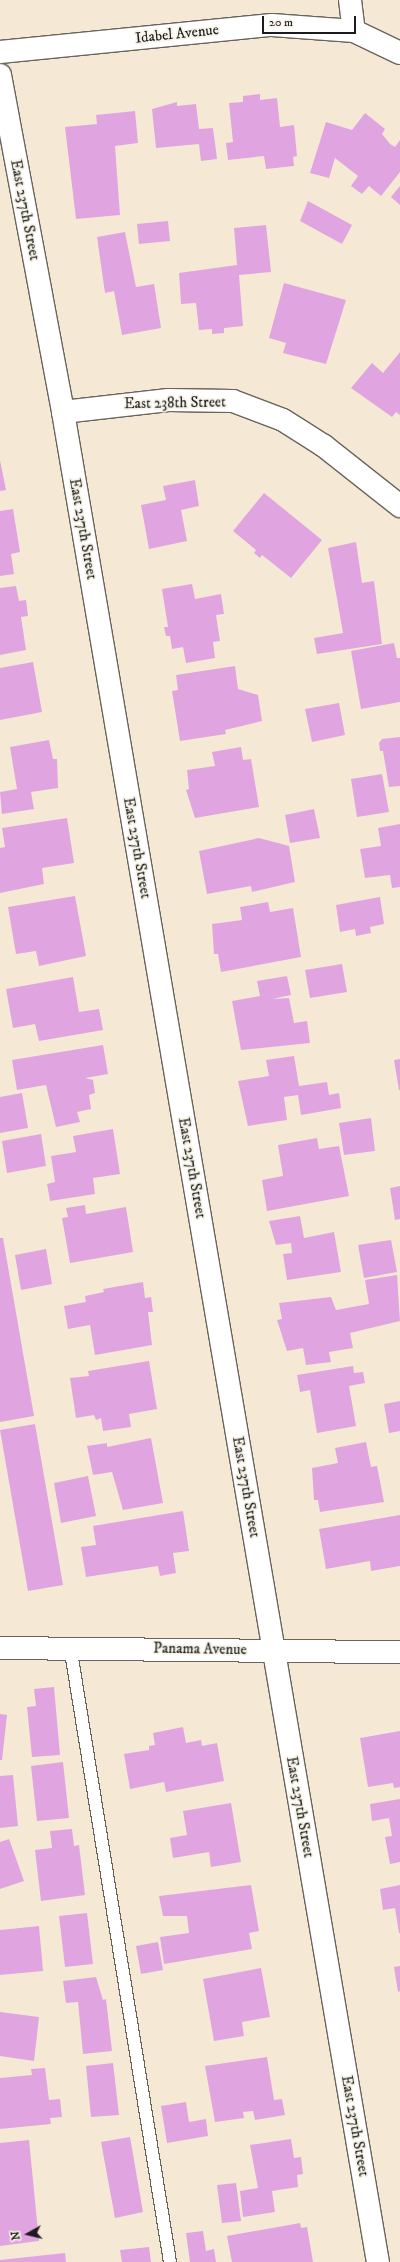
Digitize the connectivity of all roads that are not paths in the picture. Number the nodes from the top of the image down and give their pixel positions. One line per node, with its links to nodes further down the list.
1 (350, 0): 2 (street)
2 (354, 31): 3 (street, Idabel Avenue); 4 (street, Idabel Avenue)
3 (0, 52)
4 (400, 52)
5 (0, 75): 6 (street, East 237th Street)
6 (63, 412): 7 (street, East 238th Street); 10 (street, East 237th Street)
7 (400, 506)
8 (70, 1646): 9 (street, Panama Avenue); 10 (street, Panama Avenue); 12 (lane)
9 (0, 1648)
10 (274, 1650): 11 (street, Panama Avenue); 13 (street, East 237th Street)
11 (400, 1652)
12 (170, 2262)
13 (378, 2262)

